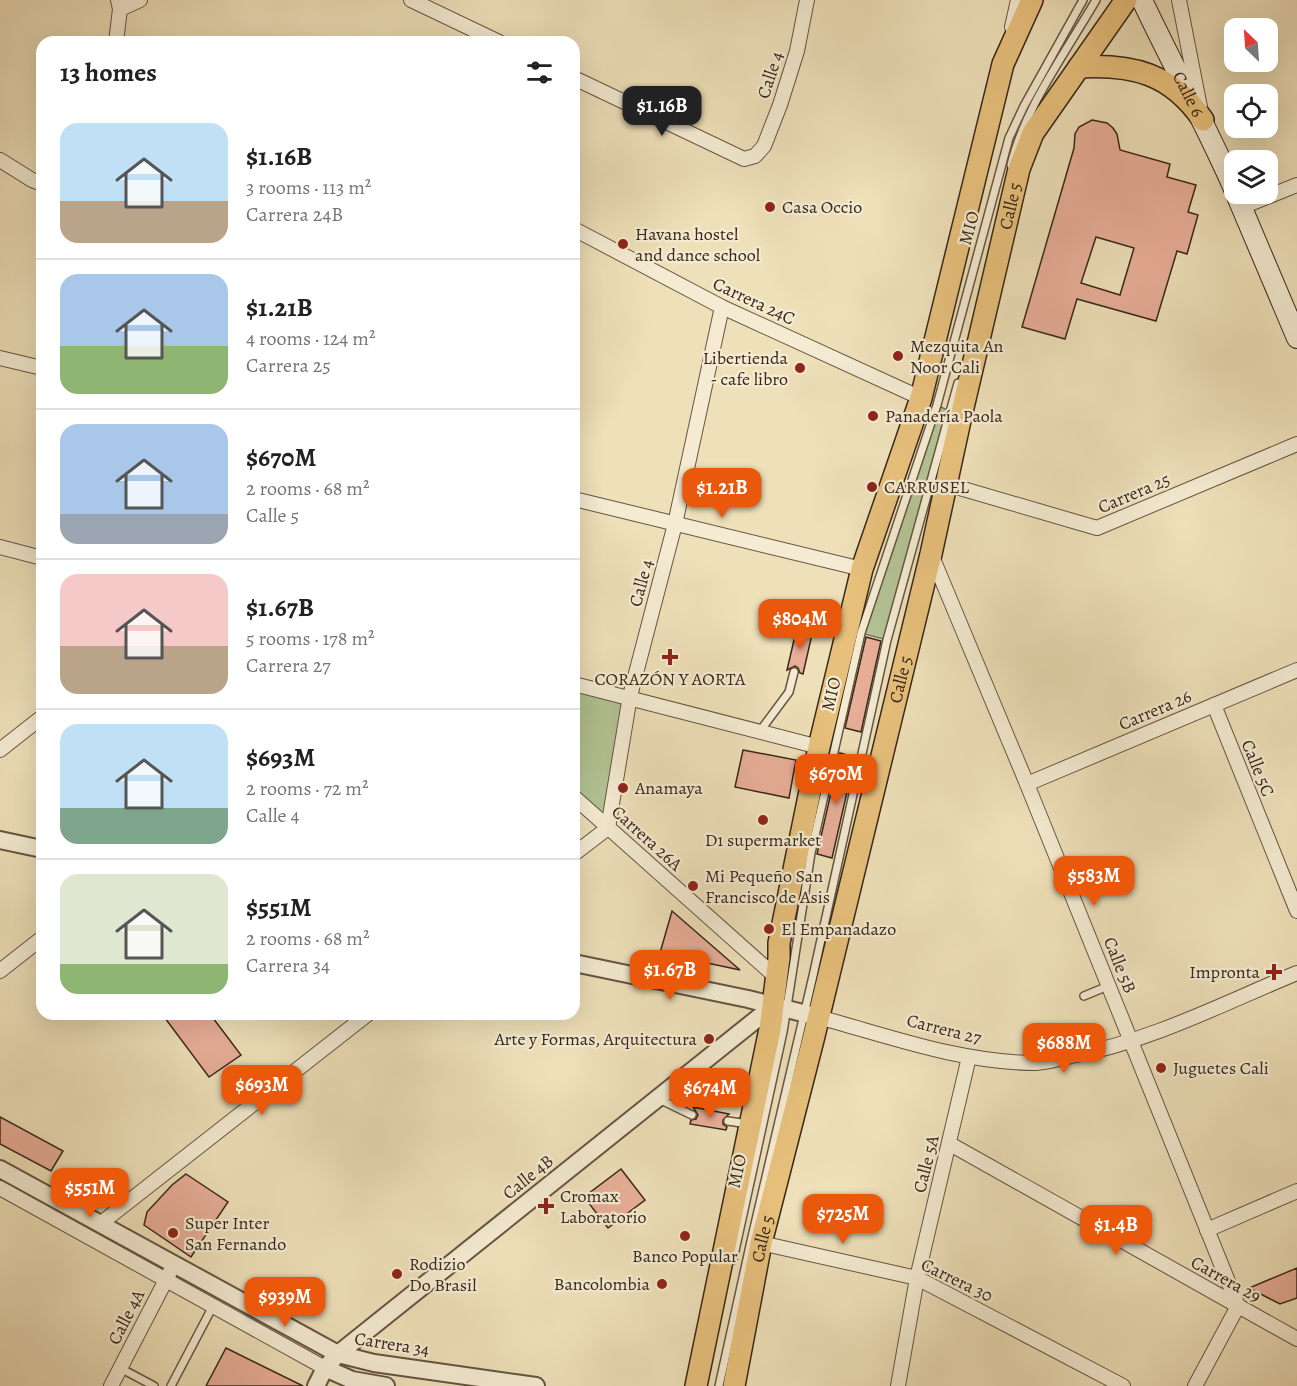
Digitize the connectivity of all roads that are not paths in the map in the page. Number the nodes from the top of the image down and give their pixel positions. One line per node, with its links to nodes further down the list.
1 (140, 0): 9 (street)
2 (411, 0): 12 (street)
3 (807, 0): 14 (street, Calle 4)
4 (1083, 0): 63 (lane, MIO)
5 (1096, 0): 18 (lane)
6 (1126, 0): 13 (main road, Calle 5)
7 (1142, 0): 15 (main road, Calle 6)
8 (1179, 0): 15 (street)
9 (119, 5): 11 (street)
10 (1026, 5): 29 (main road, Calle 5)
11 (116, 36)
12 (486, 36)
13 (1079, 67): 15 (main road); 31 (main road, Calle 5)
14 (580, 81)
15 (1203, 120): 17 (main road, Calle 6)
16 (0, 160): 19 (street)
17 (1224, 166)
18 (1008, 174)
19 (36, 182)
20 (1297, 184): 21 (street)
21 (1278, 188)
22 (1241, 204): 25 (main road, Calle 6)
23 (580, 232): 24 (street, Carrera 24C)
24 (722, 307): 29 (street, Carrera 24C); 33 (street, Calle 4)
25 (1297, 338)
26 (0, 358): 27 (street)
27 (36, 367)
28 (959, 378): 64 (lane, MIO)
29 (921, 398): 37 (main road, Calle 5)
30 (1297, 444): 31 (street, Carrera 25)
31 (946, 484): 35 (main road, Calle 5)
32 (580, 500): 33 (street)
33 (675, 524): 37 (street); 43 (street, Calle 4)
34 (0, 547): 36 (street)
35 (932, 554): 49 (street, Calle 5B); 64 (main road, Calle 5)
36 (36, 556)
37 (862, 569): 38 (main road, Calle 5)
38 (850, 622): 39 (lane); 47 (main road, Calle 5)
39 (806, 629)
40 (1297, 670): 44 (street, Carrera 26)
41 (794, 672): 46 (lane)
42 (580, 685): 43 (street)
43 (630, 696): 46 (street); 51 (street, Calle 4)
44 (1214, 705): 49 (street, Carrera 26); 55 (street, Calle 5C)
45 (36, 722): 48 (street)
46 (760, 731): 47 (street)
47 (819, 747): 60 (main road, Calle 5)
48 (0, 750)
49 (1027, 784): 61 (street, Calle 5B)
50 (580, 802): 51 (street, Carrera 26A)
51 (608, 828): 54 (street); 60 (street, Carrera 26A)
52 (0, 840): 53 (street)
53 (36, 848)
54 (580, 849)
55 (1297, 911)
56 (36, 943): 58 (street)
57 (580, 964): 63 (street, Carrera 27)
58 (0, 971)
59 (1297, 973): 66 (street, Carrera 27)
60 (776, 977): 63 (main road, Calle 5)
61 (1108, 986): 62 (lane); 66 (street, Calle 5B)
62 (1084, 996)
63 (780, 1007): 64 (street, Carrera 27); 68 (street, Calle 4B); 71 (main road, Calle 5); 79 (lane, MIO)
64 (811, 1015): 67 (street, Carrera 27); 77 (main road, Calle 5); 97 (lane, MIO)
65 (360, 1020): 75 (street)
66 (1131, 1042): 67 (street, Carrera 27); 76 (street, Calle 5B)
67 (969, 1058): 72 (street, Calle 5A)
68 (658, 1098): 69 (lane); 85 (street, Calle 4B)
69 (692, 1115)
70 (728, 1121): 71 (lane)
71 (750, 1125): 95 (main road, Calle 5)
72 (950, 1144): 80 (street, Calle 5A); 82 (street, Carrera 29)
73 (3, 1184): 75 (street, Carrera 34); 78 (street, Carrera 34)
74 (1297, 1191): 76 (street)
75 (100, 1224): 78 (street, Carrera 34)
76 (1207, 1230): 82 (street, Calle 5B)
77 (761, 1243): 80 (street, Carrera 30); 98 (main road, Calle 5)
78 (170, 1271): 81 (street, Carrera 34); 85 (street, Carrera 34); 86 (street, Calle 4A)
79 (730, 1272)
80 (917, 1278): 99 (street, Calle 5A); 100 (street, Carrera 30)
81 (213, 1306): 87 (street, Carrera 34); 91 (lane)
82 (1238, 1306): 83 (street, Carrera 29); 101 (street)
83 (1297, 1339)
84 (712, 1352): 96 (lane)
85 (338, 1354): 87 (street, Calle 4B); 88 (street, Carrera 34)
86 (120, 1368): 89 (street, Calle 4A); 90 (lane)
87 (325, 1368): 92 (street, Calle 4B); 93 (street, Carrera 34)
88 (490, 1382): 94 (street, Carrera 34)
89 (111, 1386)
90 (154, 1386)
91 (171, 1386)
92 (315, 1386)
93 (377, 1386)
94 (536, 1386)
95 (696, 1386)
96 (704, 1386)
97 (719, 1386)
98 (734, 1386)
99 (898, 1386)
100 (1123, 1386)
101 (1195, 1386)

